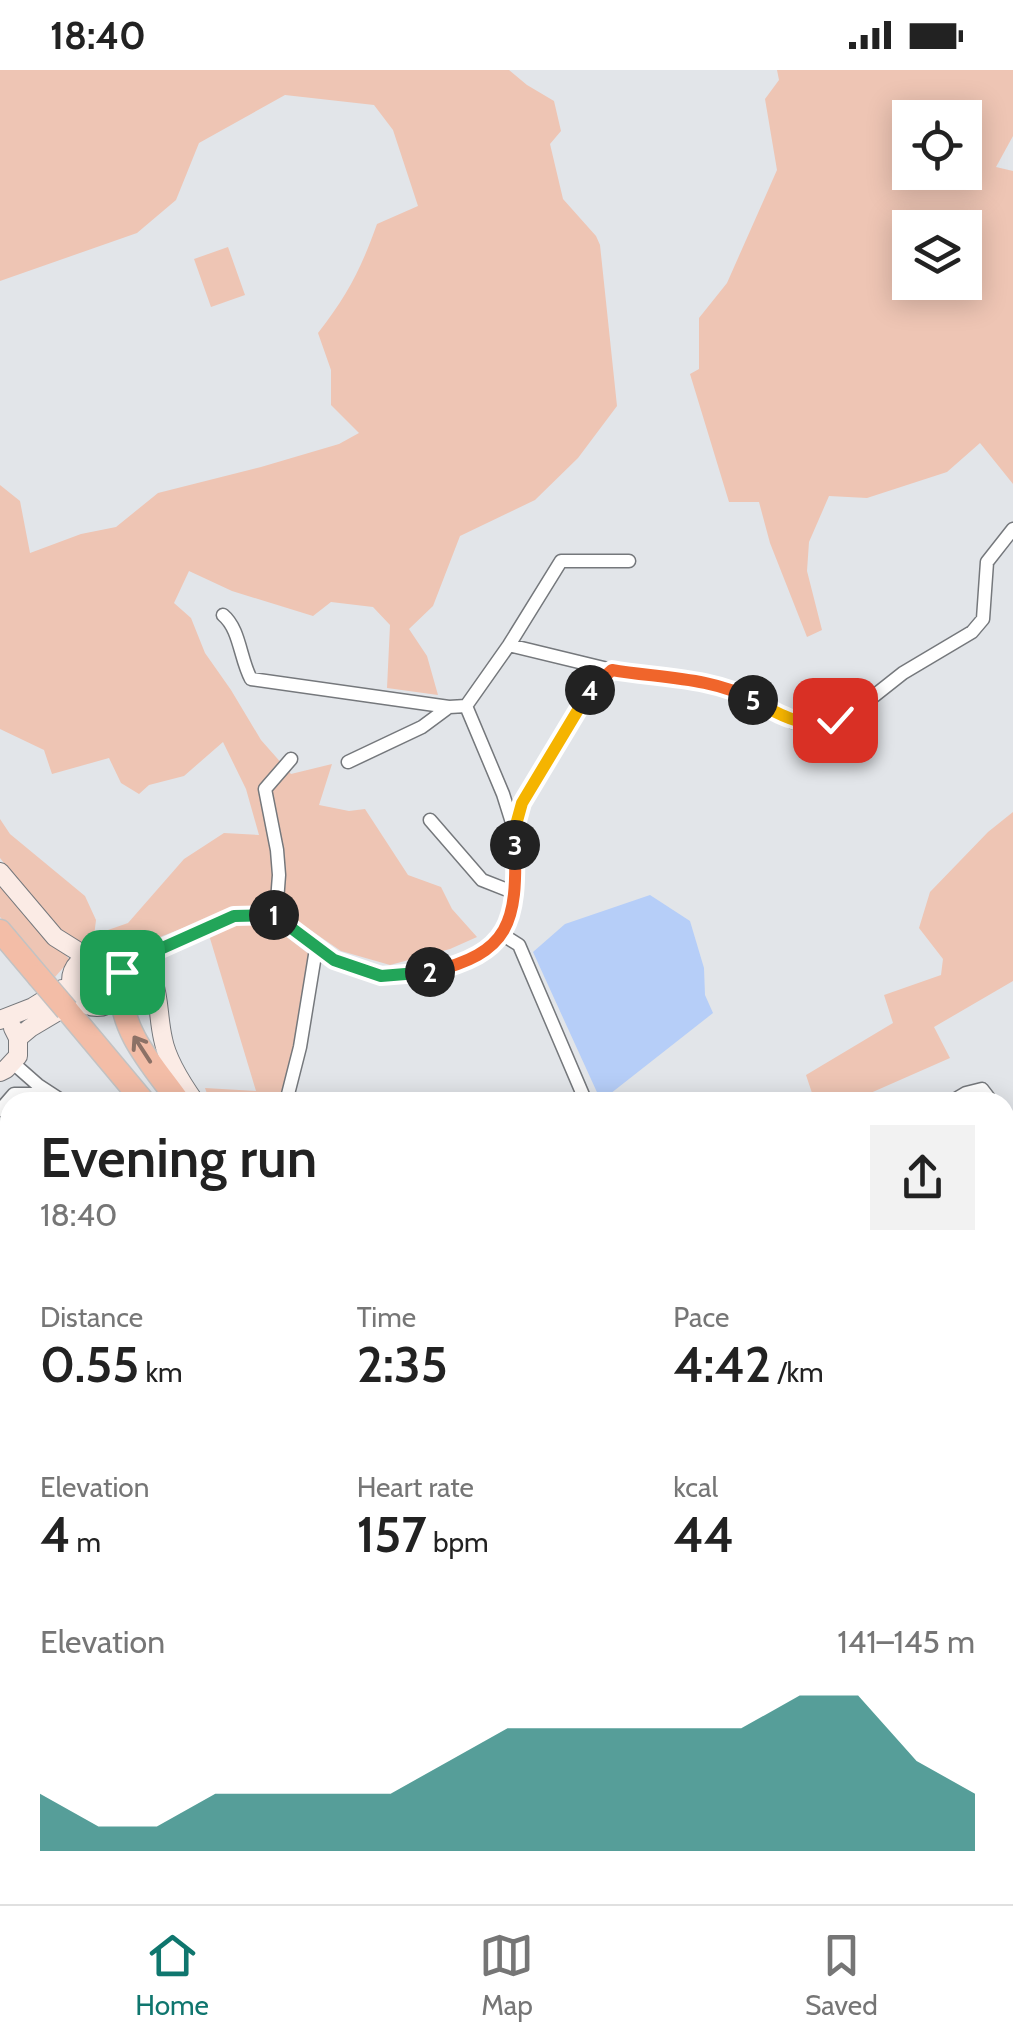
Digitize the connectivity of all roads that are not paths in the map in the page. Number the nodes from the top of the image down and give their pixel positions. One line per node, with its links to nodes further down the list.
1 (1013, 530): 5 (street)
2 (629, 561): 4 (street)
3 (223, 616): 7 (street)
4 (509, 645): 5 (street); 6 (street)
5 (612, 670): 11 (street)
6 (466, 706): 7 (street); 11 (street)
7 (449, 707): 9 (street)
8 (291, 758): 14 (street)
9 (348, 762)
10 (430, 820): 13 (street)
11 (514, 832): 13 (street)
12 (0, 872): 19 (street)
13 (515, 893): 16 (street)
14 (276, 915): 17 (street); 20 (street)
15 (0, 931): 22 (highway)
16 (504, 934): 17 (street); 33 (street)
17 (316, 949): 32 (street)
18 (0, 951): 22 (highway)
19 (88, 957): 21 (street); 23 (street)
20 (140, 958): 21 (street); 31 (street)
21 (120, 976): 23 (street); 30 (highway, one-way to 21)
22 (33, 980): 23 (highway, bridge)
23 (68, 1003): 24 (street); 25 (street); 28 (highway); 29 (highway)
24 (0, 1020): 25 (street)
25 (18, 1038): 26 (street)
26 (6, 1068): 27 (street)
27 (48, 1092)
28 (119, 1092)
29 (136, 1092)
30 (173, 1092)
31 (190, 1092)
32 (289, 1092)
33 (582, 1092)

